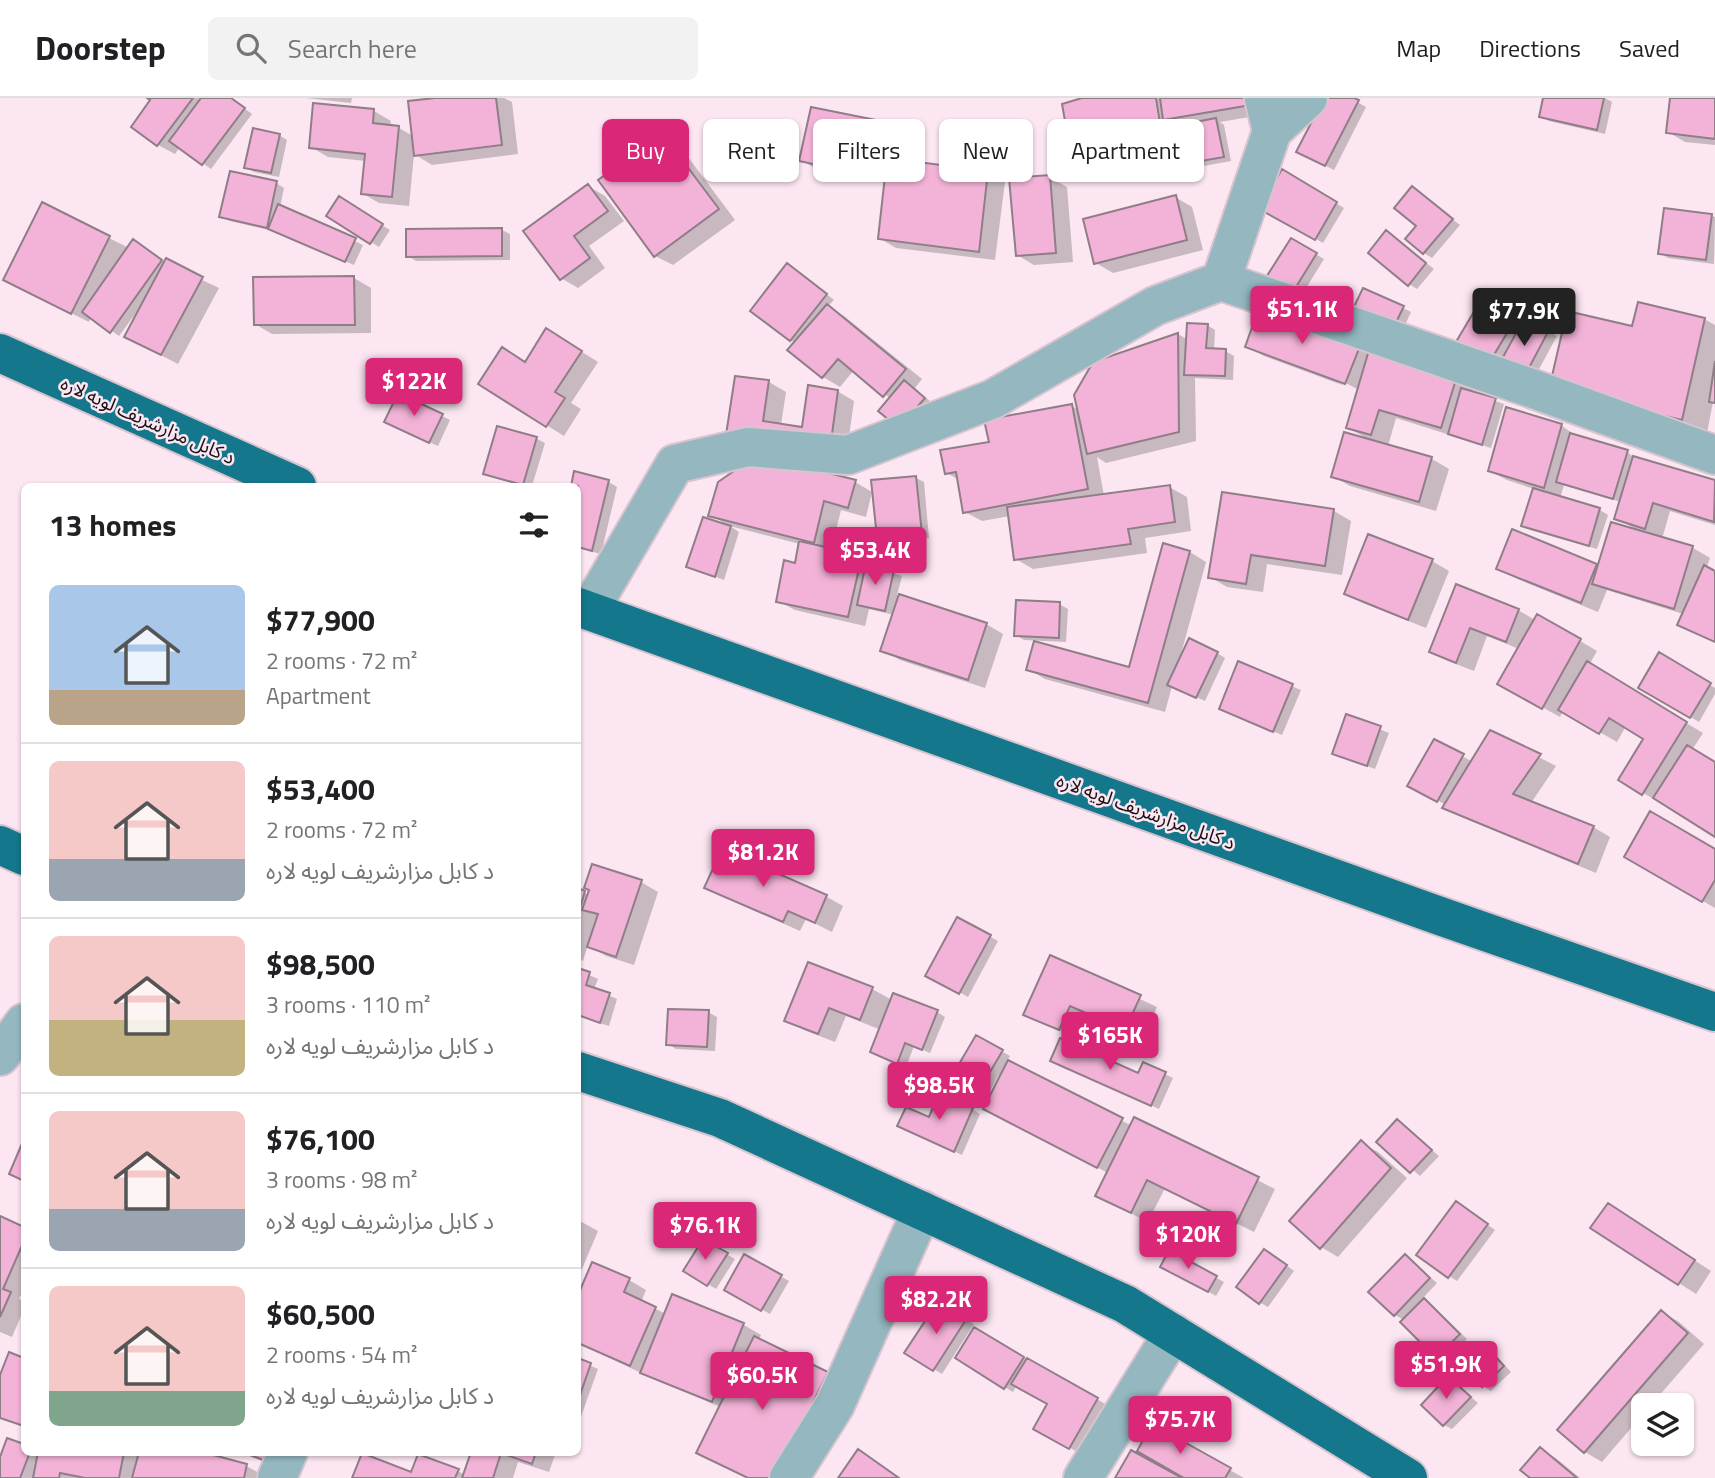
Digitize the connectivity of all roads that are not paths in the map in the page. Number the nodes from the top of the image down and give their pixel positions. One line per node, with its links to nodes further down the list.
1 (1308, 98): 2 (street)
2 (1268, 115): 3 (street)
3 (1221, 281): 5 (street); 7 (street)
4 (0, 353): 6 (highway, د کابل مزارشریف لویه لاره)
5 (1715, 455)
6 (290, 483)
7 (583, 609): 10 (highway, د کابل مزارشریف لویه لاره)
8 (0, 845): 9 (highway)
9 (21, 855)
10 (1715, 1012)
11 (21, 1027): 12 (street)
12 (0, 1056)
13 (581, 1072): 14 (highway)
14 (922, 1210): 15 (highway); 18 (street)
15 (1173, 1333): 19 (street); 20 (highway)
16 (286, 1456): 17 (street)
17 (276, 1478)
18 (789, 1478)
19 (1083, 1478)
20 (1408, 1478)

